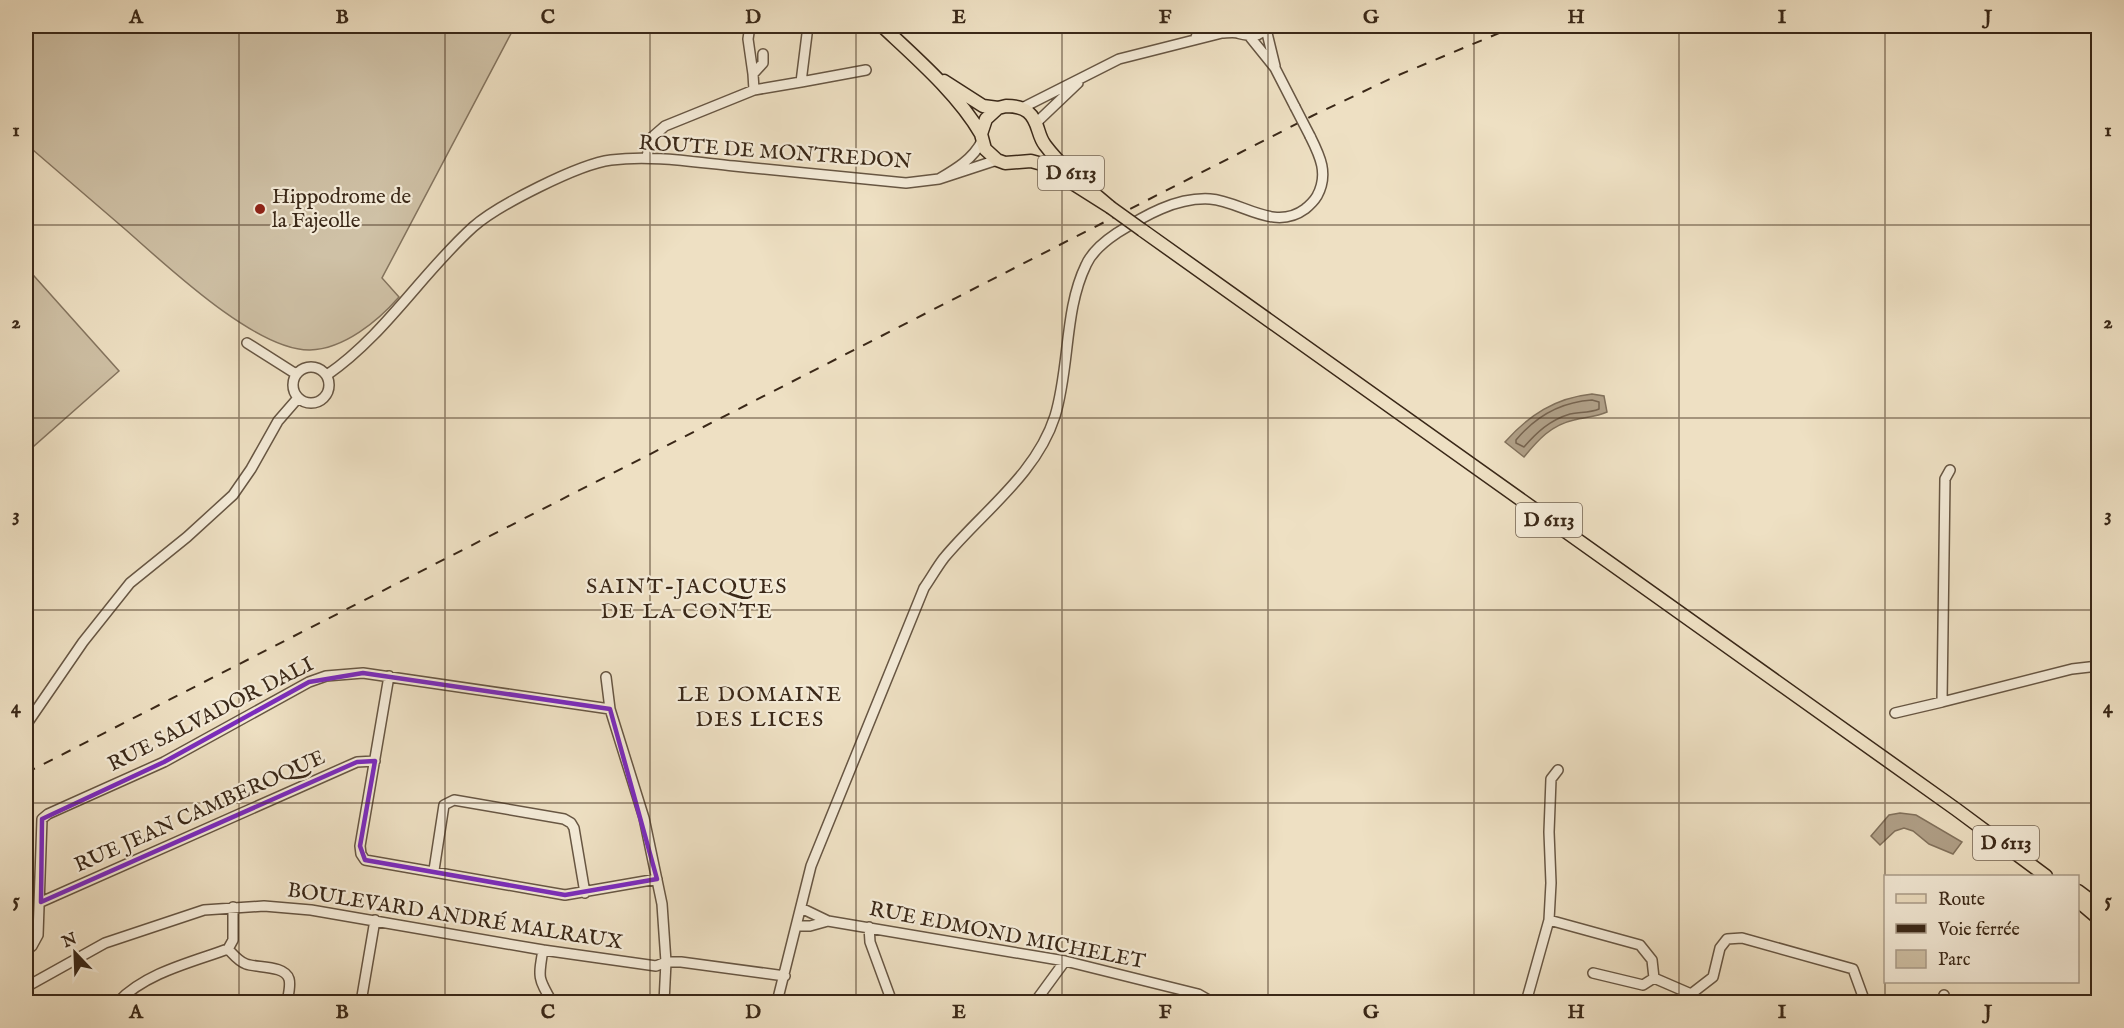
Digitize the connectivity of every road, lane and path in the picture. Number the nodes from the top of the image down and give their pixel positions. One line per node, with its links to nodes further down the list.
1 (750, 26): 13 (street)
2 (808, 26): 15 (street)
3 (882, 26): 11 (main road)
4 (1216, 26): 8 (street)
5 (1267, 27): 7 (street); 10 (street)
6 (1234, 29): 7 (street); 8 (street)
7 (1250, 37): 10 (street)
8 (1192, 40): 14 (street)
9 (763, 54): 13 (street)
10 (1275, 68): 51 (street, bridge)
11 (928, 69): 17 (main road); 20 (main road)
12 (866, 70): 15 (street)
13 (753, 74): 16 (street)
14 (1086, 75): 18 (street); 19 (street)
15 (801, 82): 16 (street)
16 (754, 90): 21 (street)
17 (998, 108): 18 (main road); 20 (main road)
18 (1022, 108): 19 (main road)
19 (1038, 128): 23 (main road); 25 (main road, D 6113)
20 (982, 138): 22 (main road); 24 (street)
21 (647, 158): 24 (street, ROUTE DE MONTREDON); 28 (street, ROUTE DE MONTREDON)
22 (997, 160): 23 (main road); 24 (street, ROUTE DE MONTREDON)
23 (1022, 160): 25 (main road, D 6113)
24 (939, 179)
25 (1110, 207): 40 (main road, D 6113, bridge)
26 (247, 343): 27 (street)
27 (296, 374): 28 (street); 29 (street)
28 (327, 375): 29 (street)
29 (298, 398): 37 (street)
30 (1950, 470): 34 (street)
31 (2098, 666): 34 (street)
32 (389, 676): 35 (street, RUE SALVADOR DALI); 38 (street); 48 (street, RUE SALVADOR DALI)
33 (606, 677): 35 (street)
34 (1942, 702): 36 (street)
35 (610, 709): 44 (street)
36 (1895, 713)
37 (26, 725)
38 (375, 761): 41 (street); 48 (street, RUE JEAN CAMBEROQUE)
39 (1558, 770): 55 (street)
40 (1957, 810): 42 (main road, D 6113); 43 (main road, D 6113)
41 (434, 870): 46 (street); 46 (street)
42 (2045, 875)
43 (2054, 875)
44 (657, 879): 46 (street); 64 (street)
45 (2079, 892): 49 (main road)
46 (585, 893)
47 (2079, 901): 53 (main road)
48 (41, 902): 62 (street, RUE SALVADOR DALI)
49 (2098, 906)
50 (233, 908): 54 (street, BOULEVARD ANDRÉ MALRAUX); 60 (street); 68 (street, BOULEVARD ANDRÉ MALRAUX)
51 (801, 908): 52 (street, RUE EDMOND MICHELET); 58 (street)
52 (815, 914): 56 (street, RUE EDMOND MICHELET); 57 (street)
53 (2098, 917)
54 (375, 920): 61 (street, BOULEVARD ANDRÉ MALRAUX); 72 (street)
55 (1549, 920): 67 (street); 79 (street)
56 (828, 921): 57 (street, RUE EDMOND MICHELET); 59 (street, RUE EDMOND MICHELET)
57 (814, 925): 58 (street, RUE EDMOND MICHELET)
58 (797, 926): 66 (street)
59 (869, 927): 63 (street, RUE EDMOND MICHELET); 76 (street)
60 (228, 949): 70 (street); 71 (street)
61 (543, 950): 64 (street, BOULEVARD ANDRÉ MALRAUX); 73 (street)
62 (26, 951)
63 (1065, 961): 77 (street); 78 (street, RUE EDMOND MICHELET)
64 (666, 962): 66 (street, BOULEVARD ANDRÉ MALRAUX); 74 (street)
65 (1593, 973): 67 (street)
66 (785, 976): 75 (street)
67 (1653, 978): 69 (street)
68 (26, 987)
69 (1691, 998): 80 (street)
70 (118, 1002)
71 (287, 1002)
72 (365, 1002)
73 (551, 1002)
74 (664, 1002)
75 (777, 1002)
76 (890, 1002)
77 (1035, 1002)
78 (1212, 1002)
79 (1526, 1002)
80 (1865, 1002)

